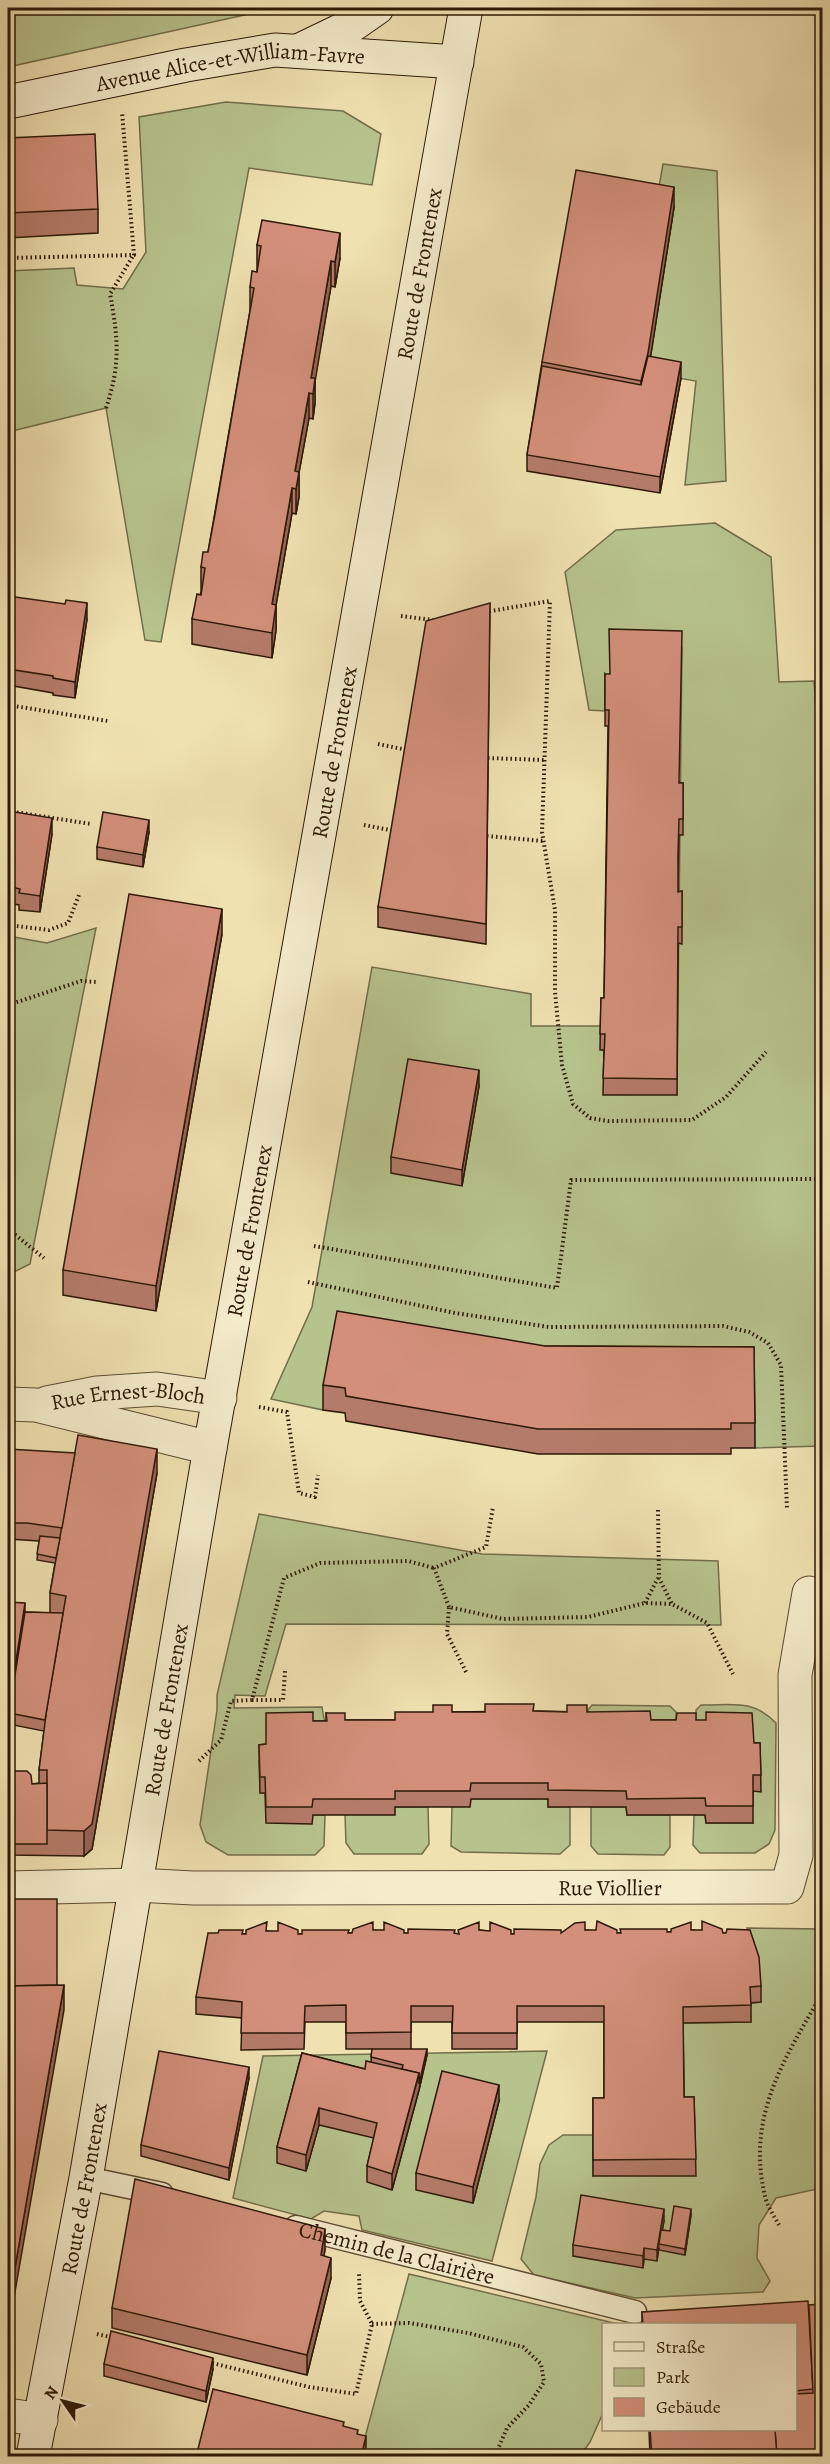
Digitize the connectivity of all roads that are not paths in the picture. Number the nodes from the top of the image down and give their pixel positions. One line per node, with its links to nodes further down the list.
1 (377, 8): 3 (main road)
2 (466, 8): 4 (main road, Route de Frontenex)
3 (299, 50): 4 (main road, Avenue Alice-et-William-Favre); 5 (main road, Avenue Alice-et-William-Favre)
4 (457, 62): 6 (main road, Route de Frontenex)
5 (8, 102)
6 (220, 1398): 7 (main road, Rue Ernest-Bloch); 8 (main road, Route de Frontenex)
7 (22, 1405): 8 (main road, Rue Ernest-Bloch)
8 (210, 1448): 10 (main road, Route de Frontenex)
9 (808, 1593): 10 (main road, Rue Viollier)
10 (136, 1885): 11 (main road); 12 (main road, Route de Frontenex)
11 (8, 1888)
12 (86, 2178): 13 (lane); 17 (main road, Route de Frontenex)
13 (182, 2199)
14 (273, 2221): 15 (lane, Chemin de la Clairière)
15 (635, 2313)
16 (8, 2415): 17 (main road)
17 (41, 2420): 18 (main road, Route de Frontenex)
18 (33, 2457)

